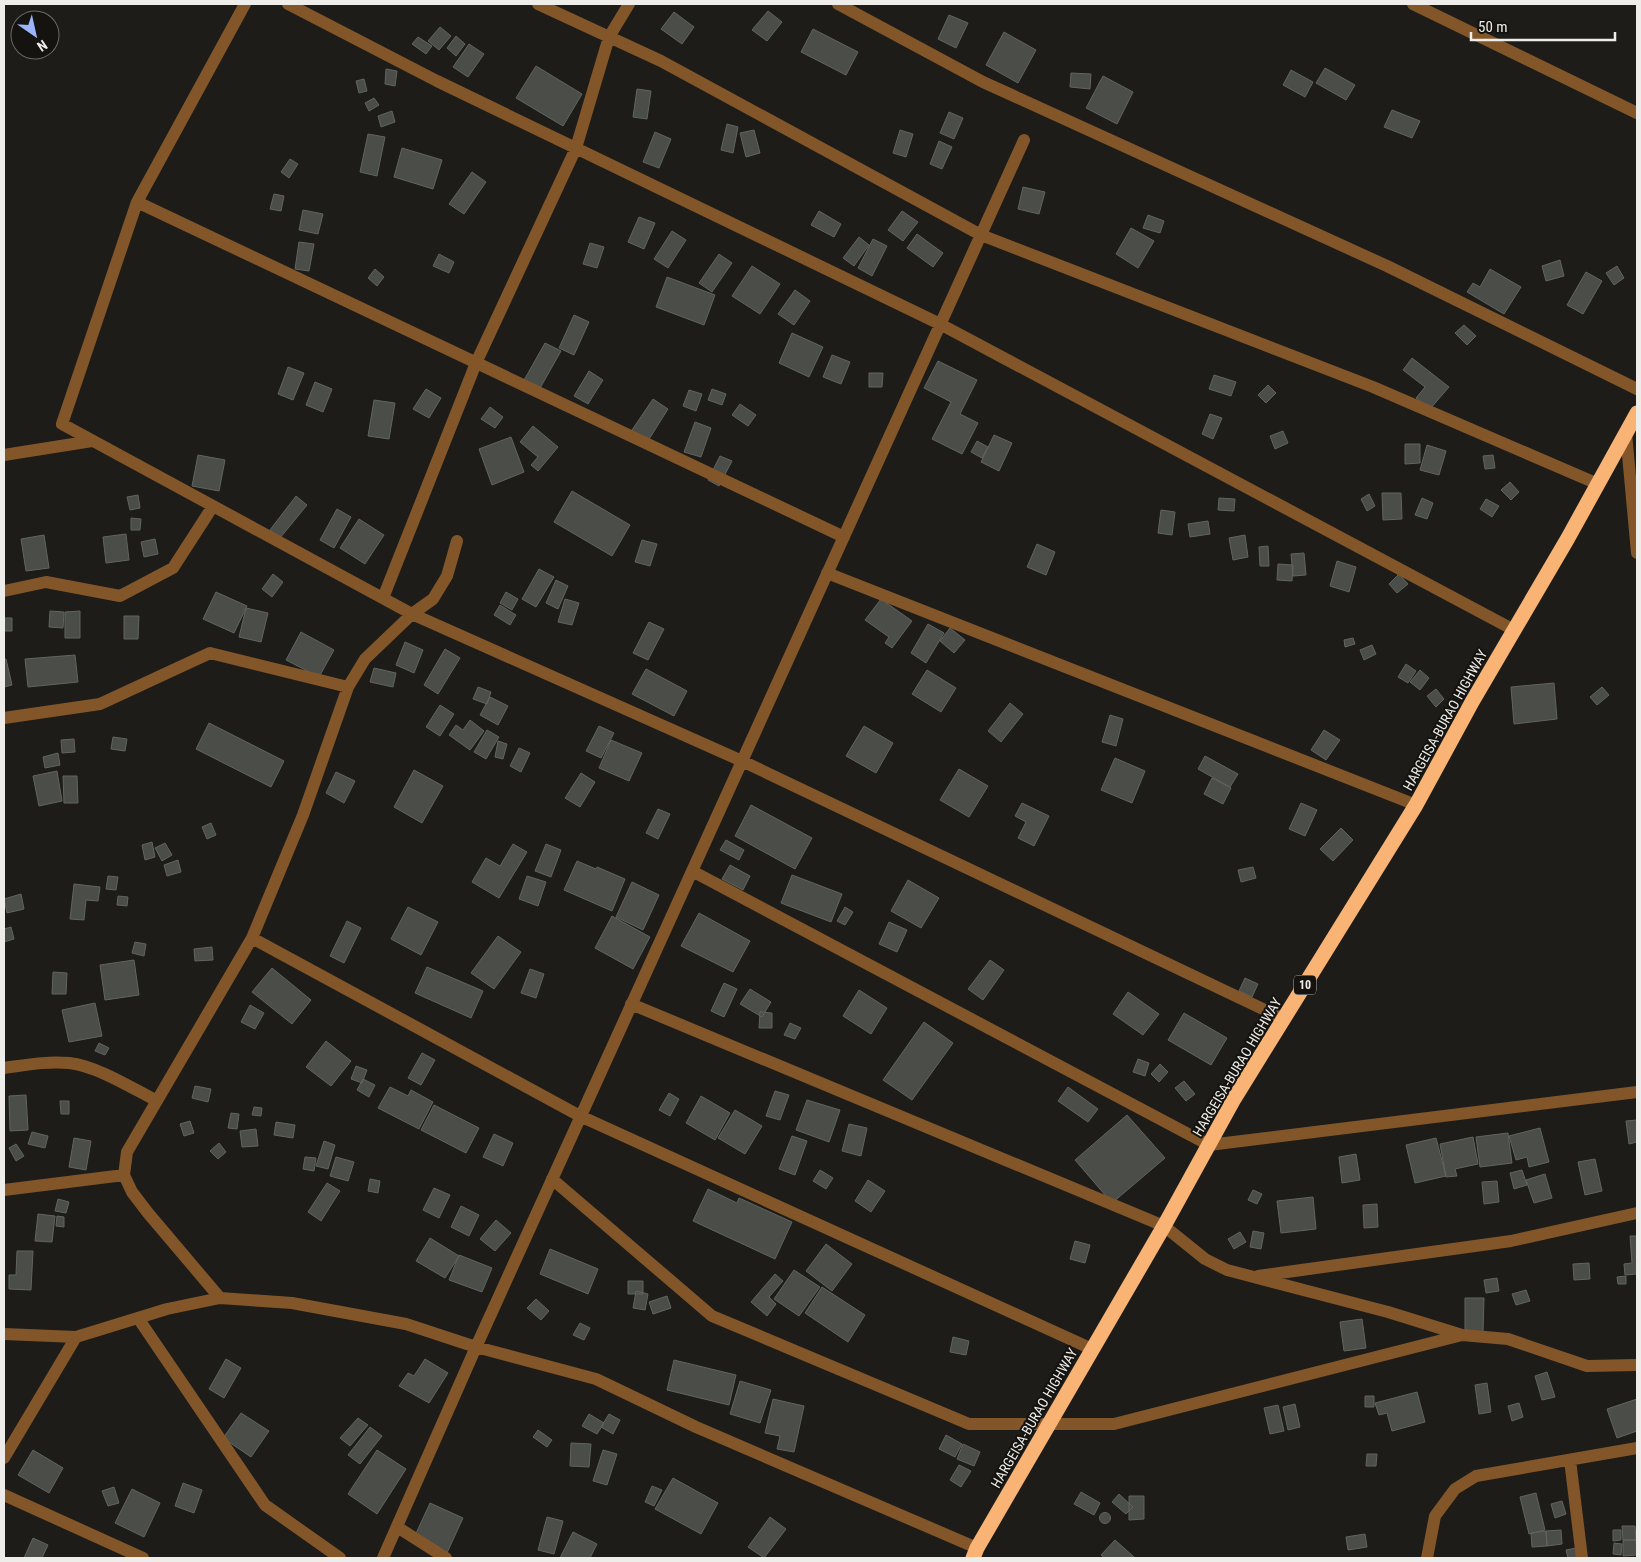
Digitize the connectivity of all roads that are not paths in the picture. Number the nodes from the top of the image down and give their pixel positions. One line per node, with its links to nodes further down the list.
1 (244, 4): 11 (street)
2 (288, 4): 10 (street)
3 (538, 4): 7 (street)
4 (629, 4): 7 (street)
5 (838, 4): 15 (street)
6 (1413, 4): 8 (street)
7 (609, 37): 10 (street); 12 (street)
8 (1637, 112)
9 (1024, 140): 12 (street)
10 (576, 148): 13 (street); 14 (street)
11 (137, 202): 14 (street); 18 (street)
12 (981, 235): 13 (street); 20 (street)
13 (940, 324): 22 (street); 29 (street)
14 (476, 362): 22 (street); 27 (street)
15 (1637, 389)
16 (1637, 413): 17 (highway, HARGEISA-BURAO HIGHWAY / 10)
17 (1626, 434): 20 (highway, HARGEISA-BURAO HIGHWAY / 10); 24 (street)
18 (92, 441): 19 (street); 21 (street)
19 (4, 455)
20 (1598, 484): 29 (highway, HARGEISA-BURAO HIGHWAY / 10)
21 (213, 506): 26 (street); 27 (street)
22 (844, 537): 25 (street)
23 (457, 541): 28 (street)
24 (1637, 553)
25 (827, 573): 32 (street); 33 (street)
26 (4, 591)
27 (383, 598): 28 (street)
28 (412, 614): 30 (street); 32 (street)
29 (1514, 630): 33 (highway, HARGEISA-BURAO HIGHWAY / 10)
30 (348, 687): 31 (street); 35 (street)
31 (4, 718)
32 (742, 761): 34 (street); 37 (street)
33 (1416, 805): 37 (highway, HARGEISA-BURAO HIGHWAY / 10)
34 (692, 871): 36 (street); 42 (street)
35 (252, 938): 40 (street); 41 (street)
36 (631, 1004): 41 (street); 47 (street)
37 (1284, 1019): 42 (highway, HARGEISA-BURAO HIGHWAY / 10)
38 (4, 1068): 40 (street)
39 (1637, 1092): 42 (street)
40 (157, 1101): 43 (street)
41 (580, 1116): 44 (street); 55 (street)
42 (1209, 1145): 47 (highway, HARGEISA-BURAO HIGHWAY / 10)
43 (124, 1175): 45 (street); 49 (street)
44 (552, 1179): 54 (street); 57 (street)
45 (4, 1190)
46 (1637, 1213): 48 (street)
47 (1164, 1226): 48 (street); 55 (highway, HARGEISA-BURAO HIGHWAY / 10)
48 (1251, 1276): 52 (street)
49 (220, 1298): 50 (street); 54 (street)
50 (138, 1318): 53 (street); 65 (street)
51 (4, 1334): 53 (street)
52 (1462, 1334): 56 (street); 57 (street)
53 (76, 1337): 59 (street)
54 (476, 1347): 62 (street); 63 (street)
55 (1092, 1349): 57 (highway, HARGEISA-BURAO HIGHWAY / 10)
56 (1637, 1365)
57 (1050, 1424): 63 (highway, HARGEISA-BURAO HIGHWAY / 10)
58 (1637, 1448): 60 (street)
59 (4, 1458)
60 (1570, 1460): 68 (street); 69 (street)
61 (4, 1495): 64 (street)
62 (397, 1527): 66 (street); 67 (street)
63 (975, 1553)
64 (143, 1558)
65 (340, 1558)
66 (383, 1558)
67 (446, 1558)
68 (1427, 1558)
69 (1582, 1558)

